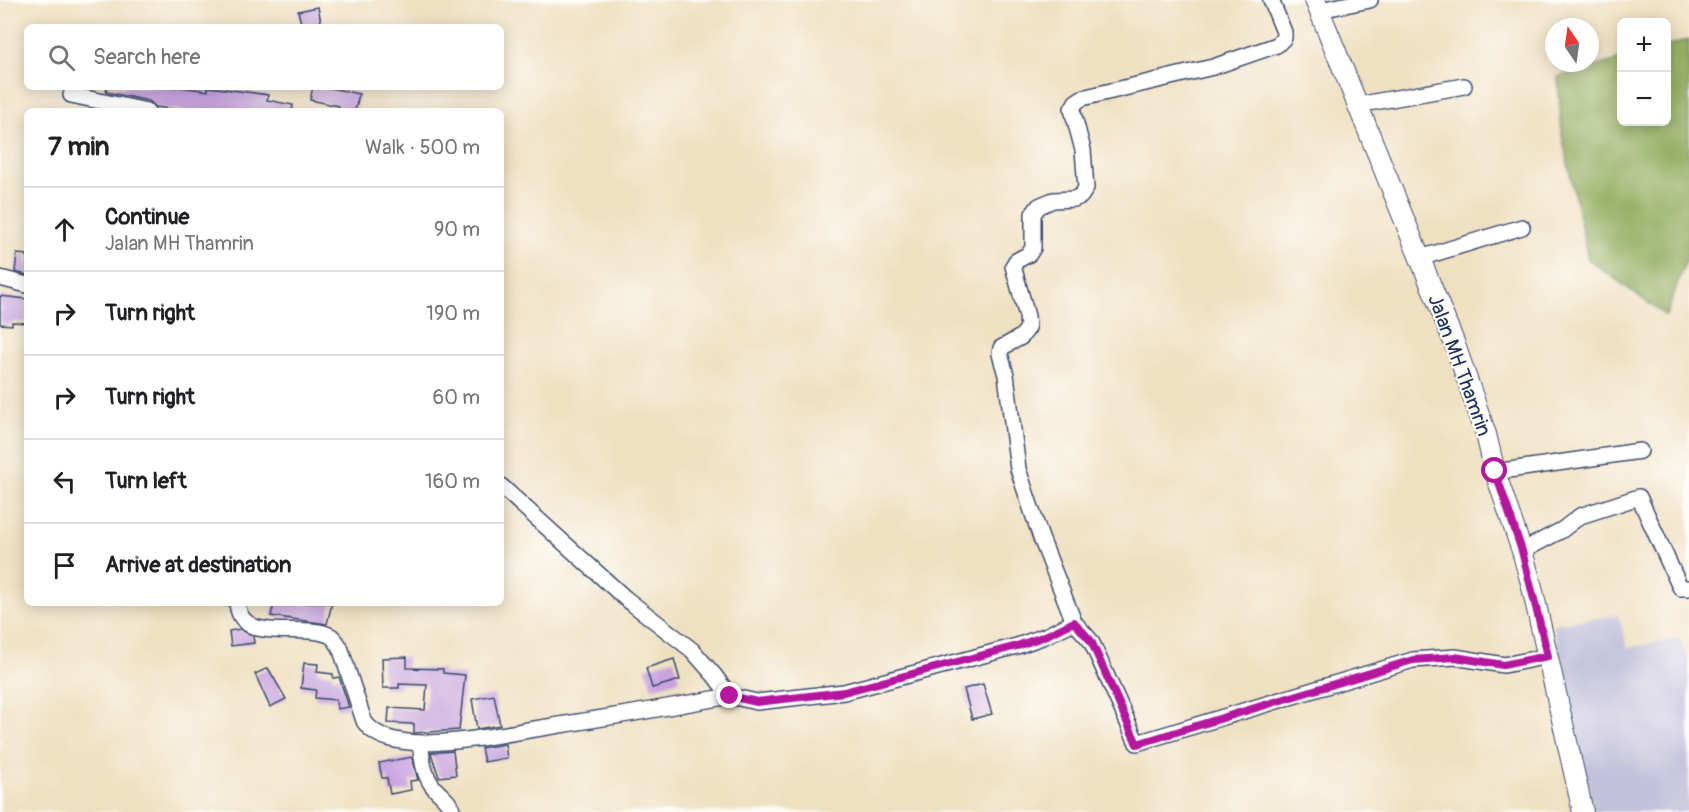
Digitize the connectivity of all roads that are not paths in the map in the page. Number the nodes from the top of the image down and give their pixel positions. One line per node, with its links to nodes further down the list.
1 (1271, 0): 18 (street)
2 (1370, 0): 3 (street)
3 (1317, 5): 6 (street, Jalan MH Thamrin)
4 (1464, 86): 6 (street)
5 (71, 95): 7 (street)
6 (1358, 105): 9 (street, Jalan MH Thamrin)
7 (133, 108)
8 (1522, 227): 9 (street)
9 (1420, 258): 13 (street, Jalan MH Thamrin)
10 (0, 278): 11 (street)
11 (24, 284)
12 (1640, 451): 13 (street)
13 (1495, 471): 15 (street, Jalan MH Thamrin)
14 (504, 489): 20 (street)
15 (1522, 551): 16 (street); 19 (street, Jalan MH Thamrin)
16 (1689, 588)
17 (237, 606): 21 (street)
18 (1074, 622): 19 (street); 20 (street)
19 (1548, 656): 23 (street, Jalan MH Thamrin)
20 (730, 696): 21 (street)
21 (420, 743): 22 (street)
22 (453, 812)
23 (1583, 812)

